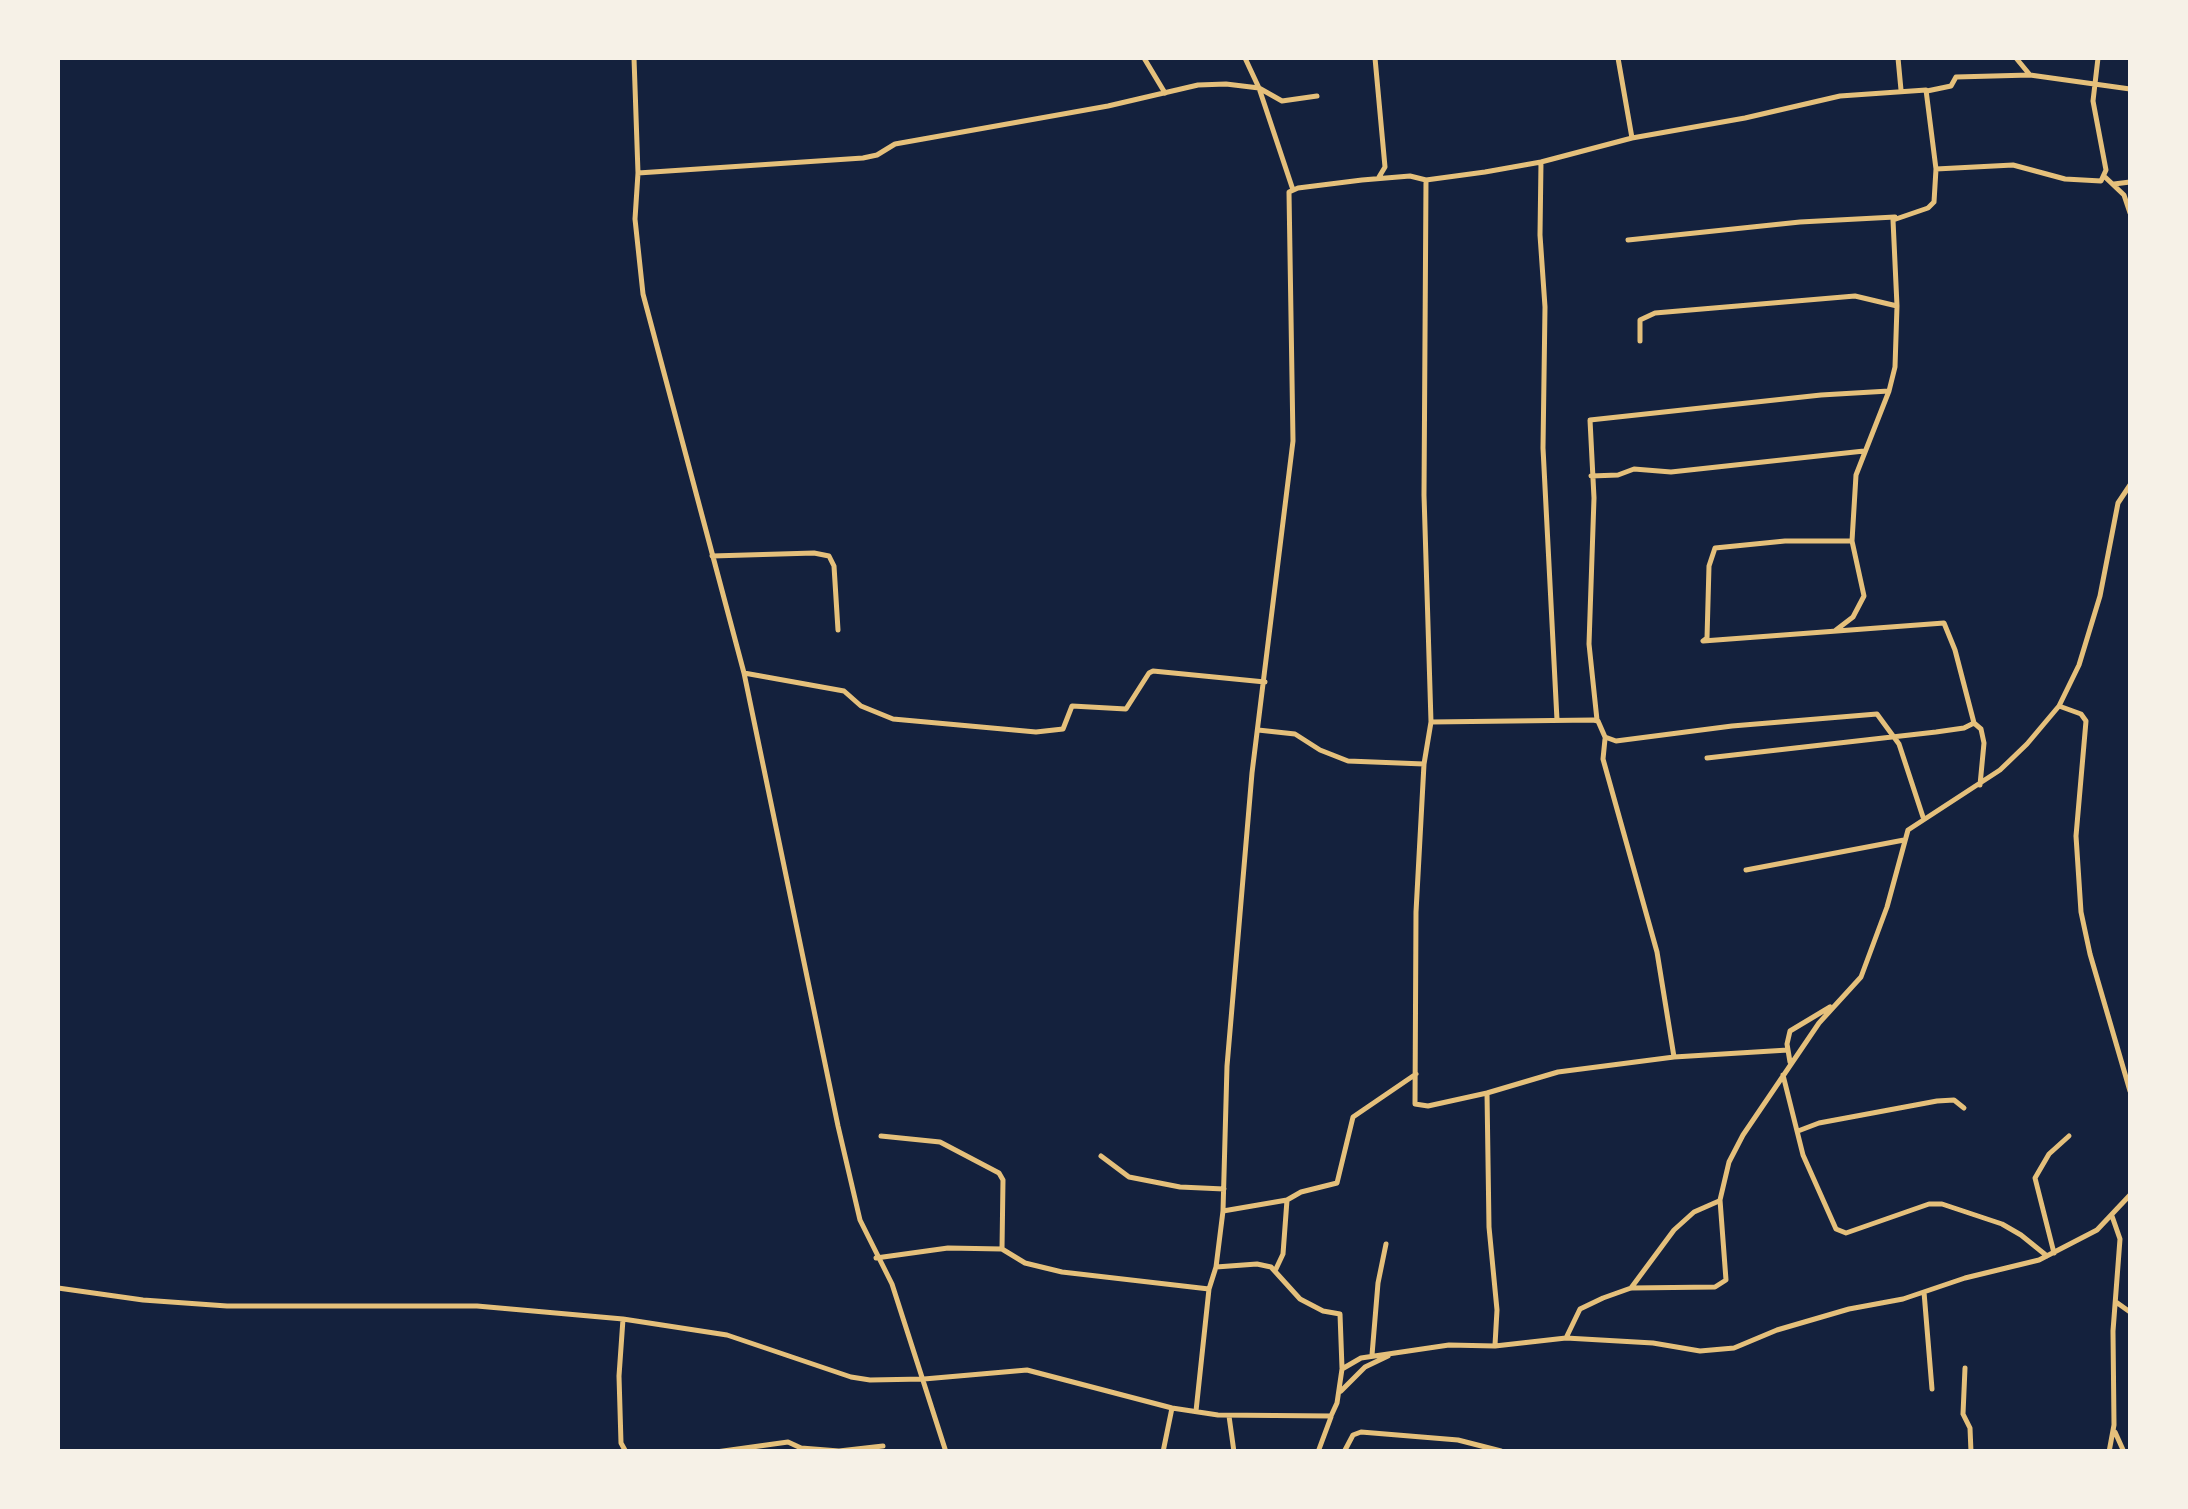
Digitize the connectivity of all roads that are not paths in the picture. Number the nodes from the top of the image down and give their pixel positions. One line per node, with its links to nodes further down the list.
1 (634, 58): 20 (street)
2 (1144, 58): 15 (street)
3 (1245, 58): 11 (street)
4 (1374, 58): 22 (street)
5 (1618, 58): 17 (street)
6 (1898, 58): 13 (street)
7 (2016, 58): 9 (street)
8 (2098, 58): 10 (street)
9 (2030, 75): 10 (street); 14 (street)
10 (2092, 86): 12 (street); 21 (street)
11 (1258, 88): 15 (street); 16 (street); 26 (street)
12 (2130, 89)
13 (1901, 90): 14 (street); 17 (street)
14 (1927, 91): 19 (street)
15 (1166, 93): 20 (street)
16 (1317, 96)
17 (1632, 138): 18 (street)
18 (1541, 162): 23 (street); 43 (street)
19 (1936, 169): 21 (street); 28 (street)
20 (638, 173): 37 (street)
21 (2105, 177): 25 (street)
22 (1377, 179): 23 (street); 26 (street)
23 (1426, 180): 45 (street)
24 (2130, 182): 25 (street)
25 (2114, 184): 27 (street)
26 (1293, 190): 41 (street)
27 (2130, 213)
28 (1896, 217): 29 (street); 30 (street)
29 (1628, 240)
30 (1897, 306): 31 (street); 32 (street)
31 (1640, 341)
32 (1890, 392): 33 (street); 34 (street)
33 (1864, 451): 34 (street); 36 (street)
34 (1591, 476): 44 (street)
35 (2130, 485): 42 (street)
36 (1852, 541): 39 (street); 39 (street)
37 (712, 556): 38 (street); 40 (street)
38 (838, 630)
39 (1834, 632): 46 (street)
40 (744, 674): 41 (street); 78 (street)
41 (1265, 682): 47 (street)
42 (2059, 706): 52 (street); 62 (street)
43 (1557, 720): 44 (street); 45 (street)
44 (1597, 720): 49 (street)
45 (1431, 722): 51 (street)
46 (1974, 723): 48 (street); 52 (street)
47 (1258, 730): 51 (street); 69 (street)
48 (1894, 736): 49 (street); 50 (street); 53 (street)
49 (1605, 737): 58 (street)
50 (1708, 758)
51 (1424, 764): 60 (street)
52 (1980, 785): 53 (street)
53 (1923, 817): 54 (street)
54 (1904, 840): 55 (street); 56 (street)
55 (1746, 870)
56 (1837, 1004): 57 (street); 59 (street)
57 (1788, 1050): 58 (street); 59 (street)
58 (1674, 1056): 63 (street)
59 (1790, 1066): 61 (street)
60 (1416, 1074): 63 (street); 71 (street)
61 (1783, 1075): 65 (street); 72 (street)
62 (2130, 1090)
63 (1487, 1094): 89 (street)
64 (1964, 1108): 65 (street)
65 (1798, 1131): 77 (street)
66 (881, 1136): 76 (street)
67 (2069, 1136): 77 (street)
68 (1101, 1156): 69 (street)
69 (1224, 1189): 73 (street)
70 (2130, 1196): 74 (street)
71 (1287, 1200): 73 (street); 80 (street)
72 (1720, 1200): 82 (street); 82 (street)
73 (1222, 1211): 79 (street)
74 (2112, 1216): 77 (street); 85 (street)
75 (1386, 1244): 90 (street)
76 (1002, 1250): 78 (street); 83 (street)
77 (2050, 1255): 84 (street)
78 (876, 1258): 94 (street)
79 (1216, 1267): 80 (street); 83 (street)
80 (1275, 1271): 93 (street)
81 (58, 1288): 87 (street)
82 (1631, 1288): 88 (street)
83 (1209, 1289): 98 (street)
84 (1924, 1292): 88 (street); 95 (street)
85 (2116, 1302): 86 (street); 101 (street)
86 (2130, 1312)
87 (623, 1318): 94 (street); 104 (street)
88 (1566, 1338): 89 (street)
89 (1495, 1346): 91 (street)
90 (1372, 1355): 91 (street); 93 (street)
91 (1391, 1355): 96 (street)
92 (1966, 1368): 111 (street)
93 (1342, 1369): 96 (street)
94 (924, 1379): 97 (street); 106 (street)
95 (1932, 1389)
96 (1338, 1393): 100 (street)
97 (1172, 1408): 98 (street); 107 (street)
98 (1196, 1411): 99 (street)
99 (1229, 1416): 100 (street); 108 (street)
100 (1331, 1416): 109 (street)
101 (2114, 1431): 112 (street); 113 (street)
102 (883, 1446): 105 (street)
103 (1501, 1451): 110 (street)
104 (626, 1452)
105 (716, 1452)
106 (946, 1452)
107 (1163, 1452)
108 (1234, 1452)
109 (1318, 1452)
110 (1344, 1452)
111 (1972, 1452)
112 (2109, 1452)
113 (2124, 1452)

